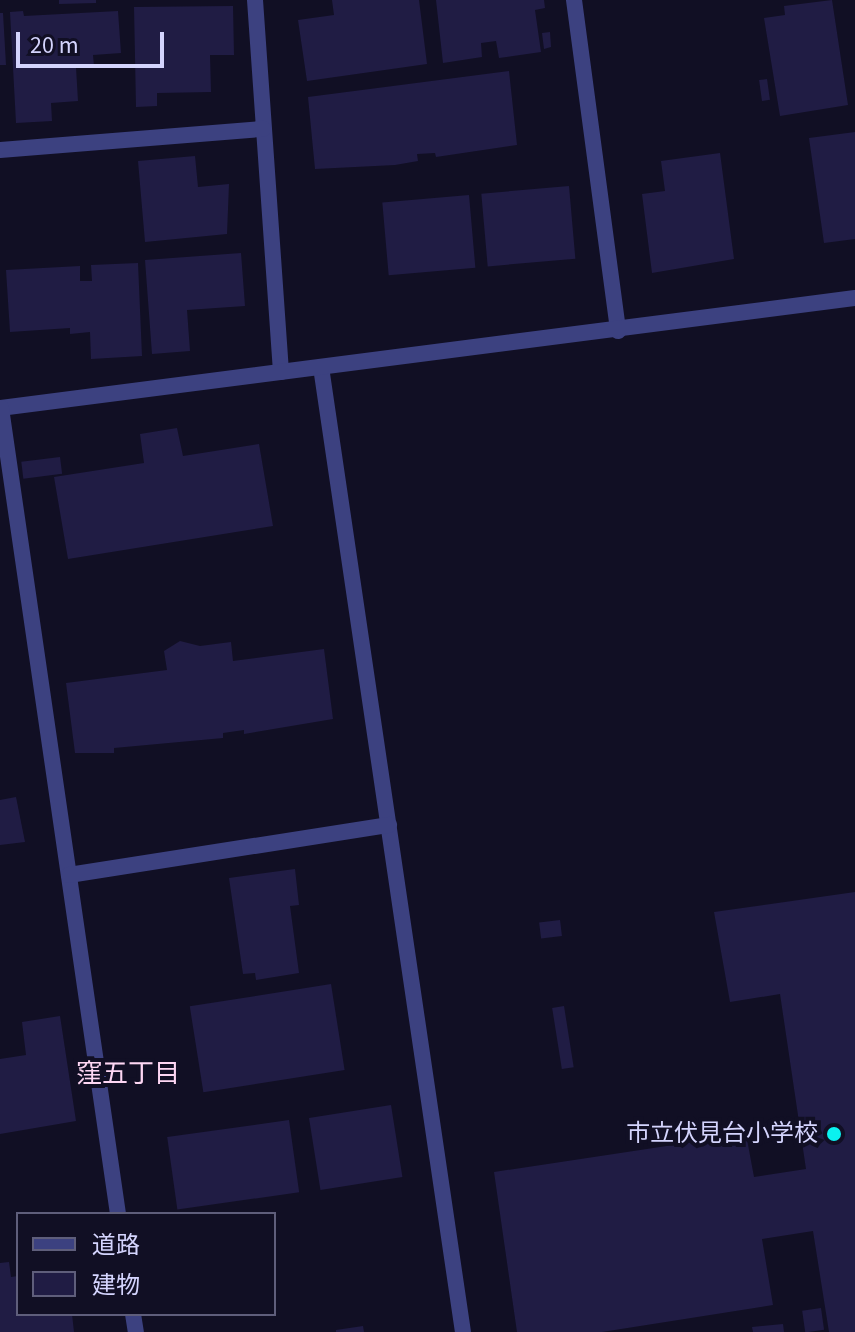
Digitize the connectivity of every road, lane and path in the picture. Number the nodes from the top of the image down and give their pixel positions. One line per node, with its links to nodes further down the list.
1 (255, 0): 3 (street)
2 (574, 0): 6 (street)
3 (263, 129): 4 (street); 8 (street)
4 (0, 150)
5 (855, 298): 6 (street)
6 (618, 331): 7 (street)
7 (321, 367): 8 (street); 10 (street)
8 (281, 372): 9 (street)
9 (0, 408): 11 (street)
10 (389, 825): 11 (street); 13 (street)
11 (69, 875): 12 (street)
12 (118, 1212)
13 (463, 1332)

